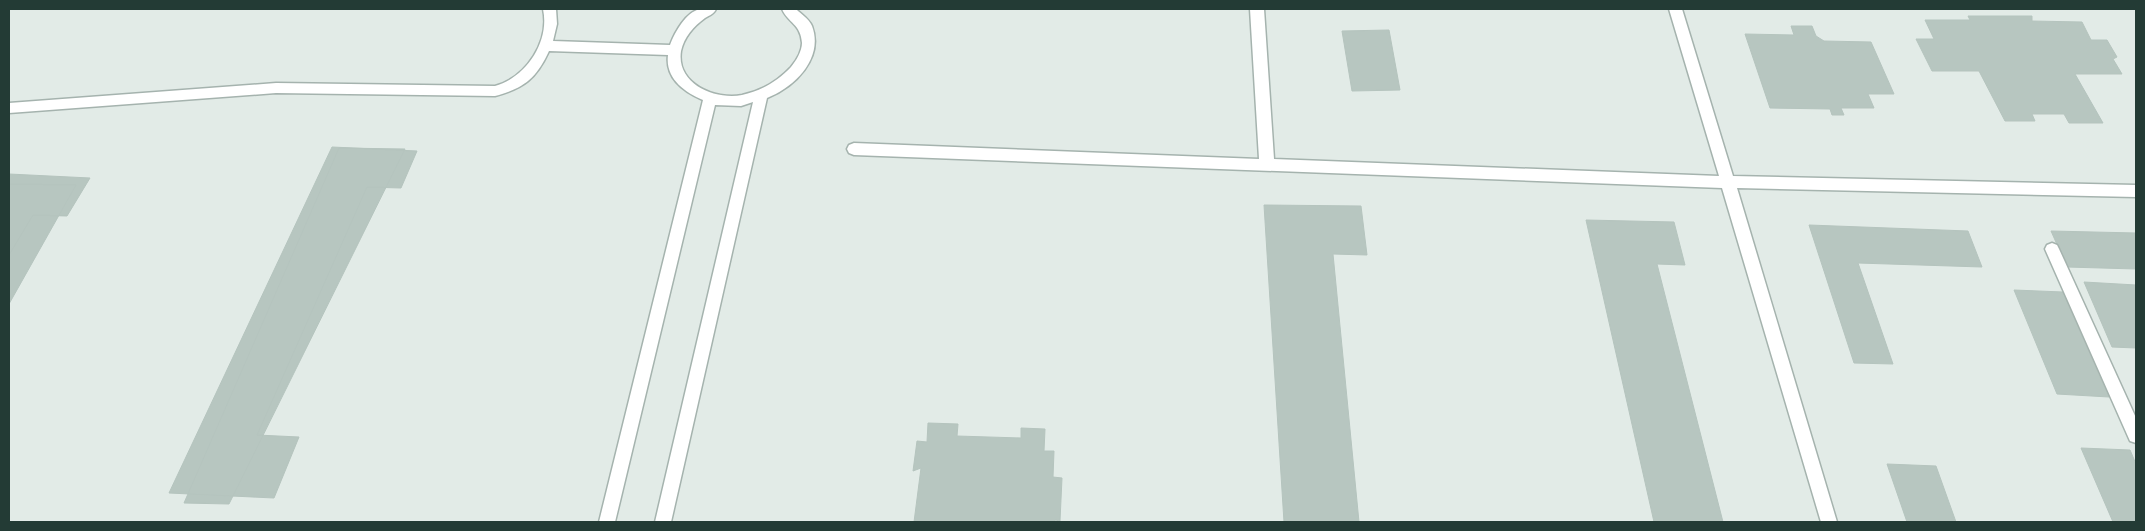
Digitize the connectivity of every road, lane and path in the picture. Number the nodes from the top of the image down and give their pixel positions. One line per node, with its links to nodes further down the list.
1 (549, 9): 6 (lane)
2 (710, 9): 7 (lane)
3 (788, 9): 8 (lane)
4 (1257, 9): 12 (lane)
5 (1676, 9): 13 (lane)
6 (544, 46): 7 (lane); 10 (lane)
7 (674, 50): 9 (lane)
8 (761, 96): 9 (lane); 18 (lane)
9 (710, 98): 17 (lane)
10 (9, 108)
11 (854, 149): 12 (lane)
12 (1267, 166): 13 (lane)
13 (1727, 182): 14 (lane); 19 (lane)
14 (2136, 191)
15 (2052, 249): 16 (lane)
16 (2136, 436)
17 (607, 522)
18 (663, 522)
19 (1829, 522)

